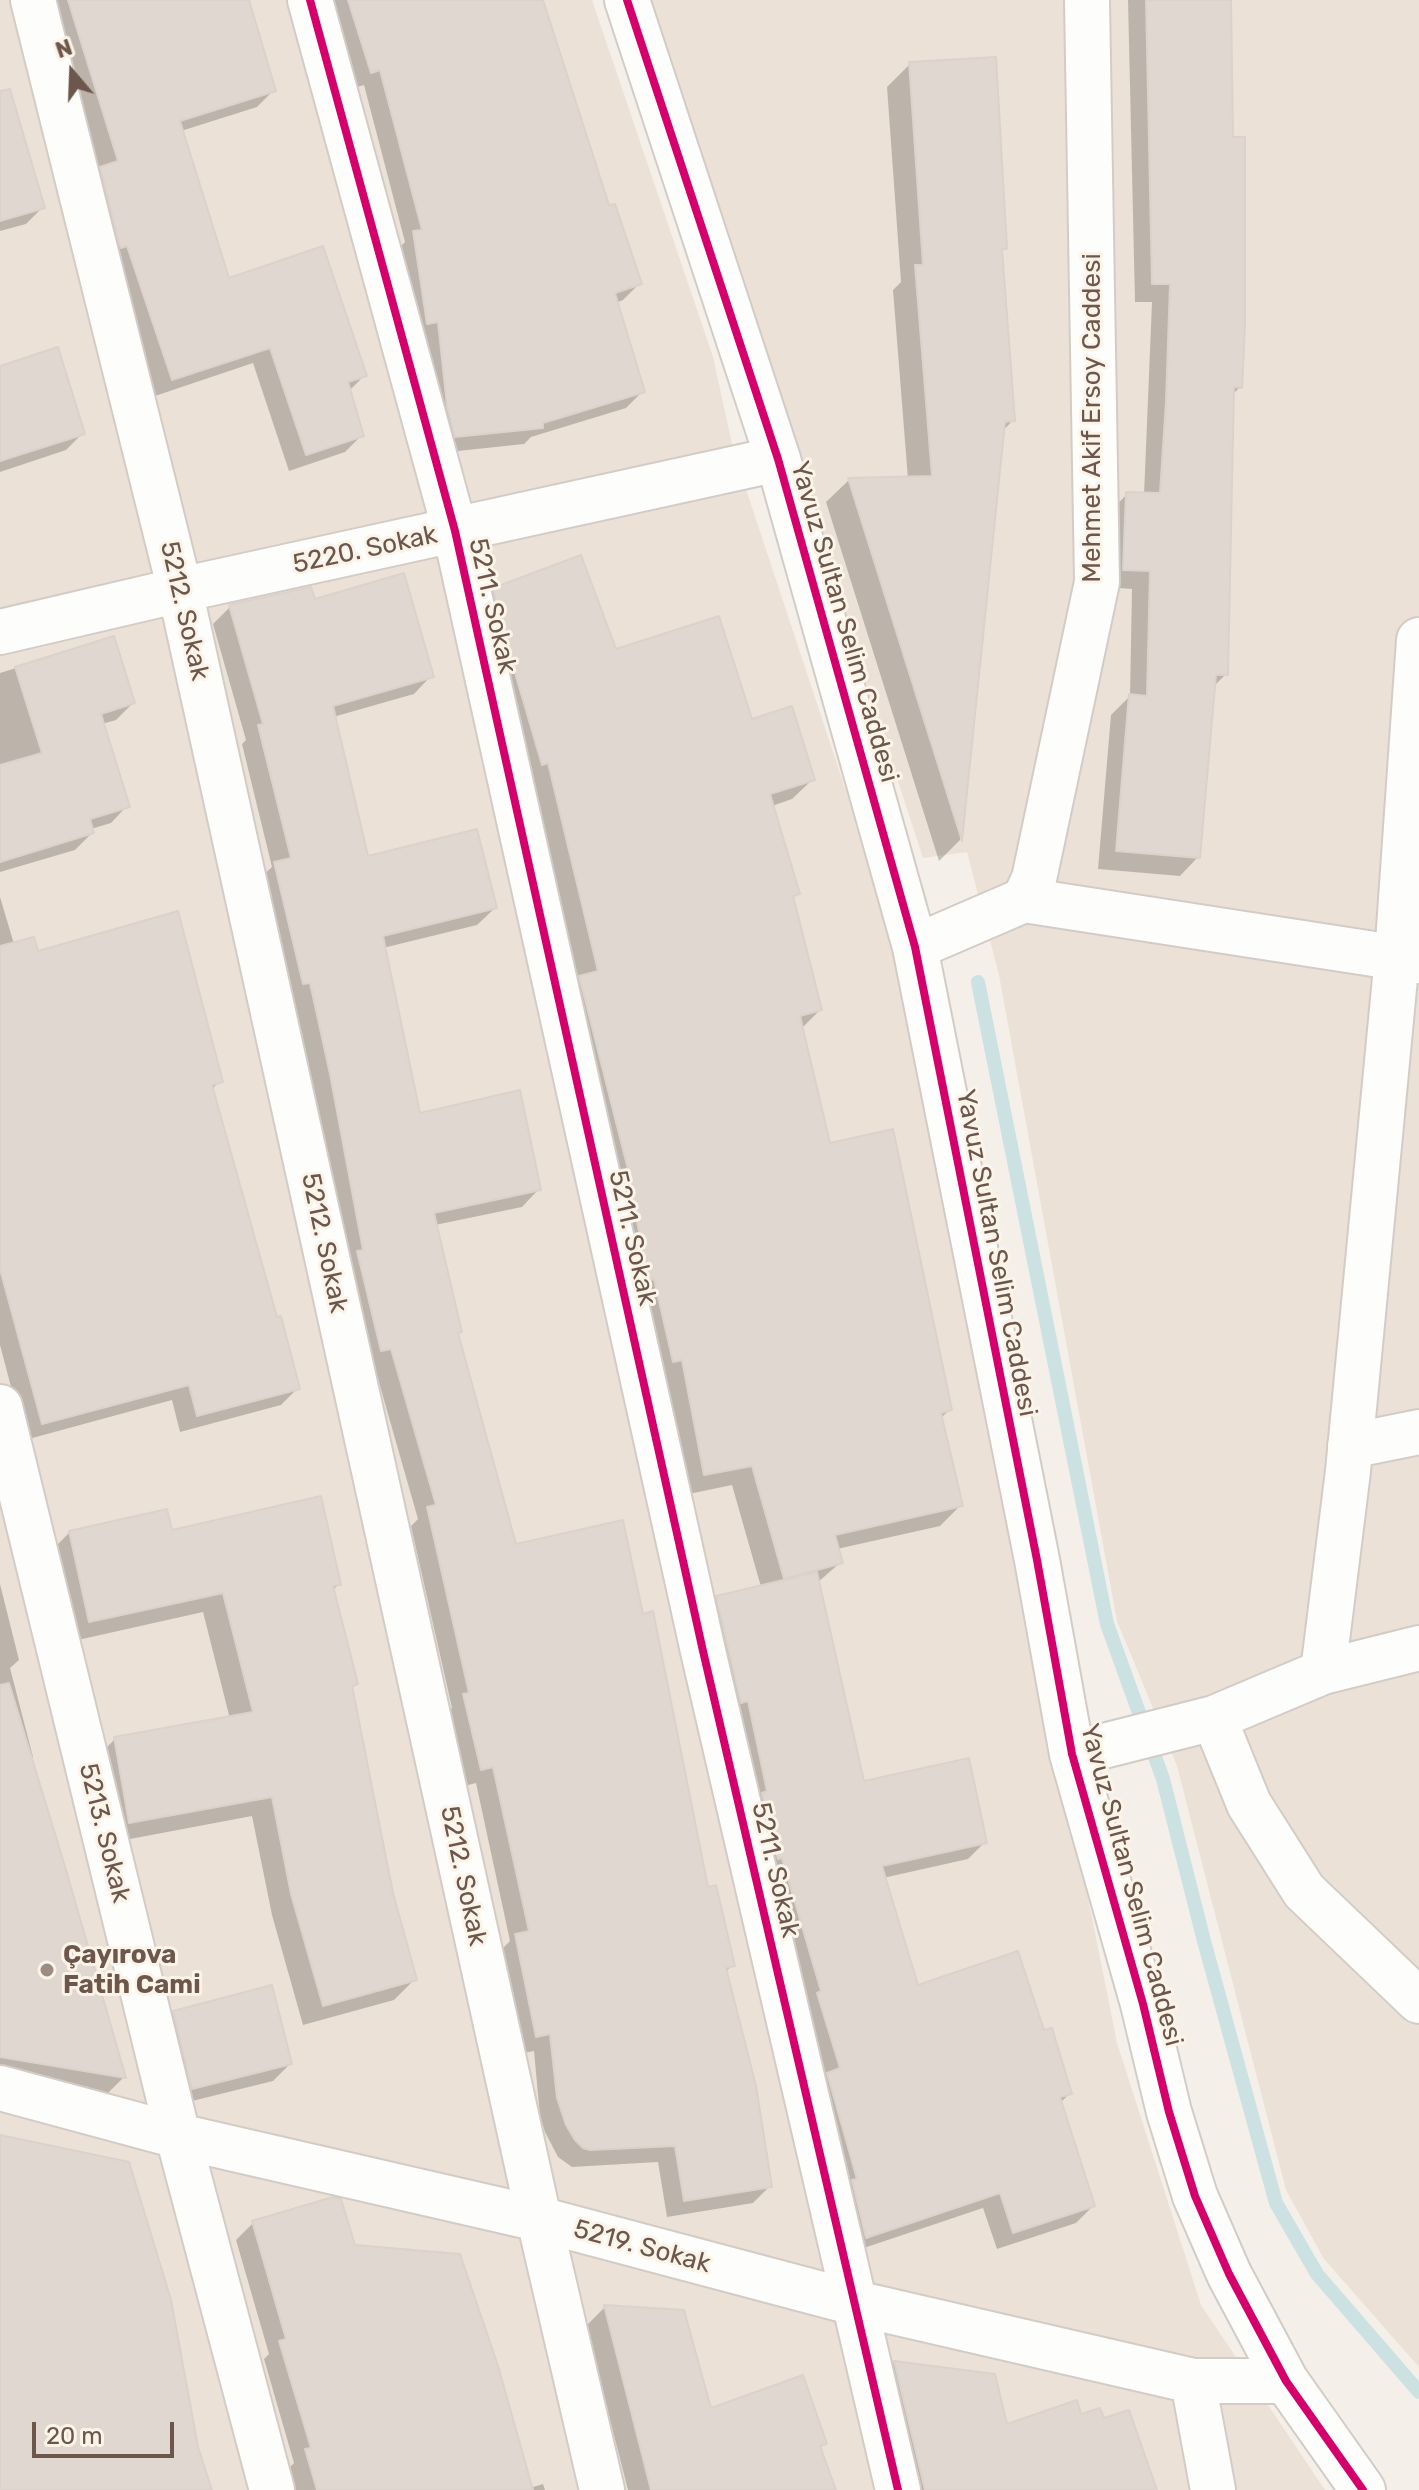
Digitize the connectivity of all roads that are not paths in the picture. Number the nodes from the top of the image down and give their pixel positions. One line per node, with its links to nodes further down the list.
1 (33, 0): 7 (street, 5212. Sokak)
2 (310, 0): 6 (street, 5211. Sokak)
3 (627, 0): 5 (street, Yavuz Sultan Selim Caddesi)
4 (1087, 0): 10 (street, Mehmet Akif Ersoy Caddesi)
5 (778, 459): 6 (street, 5220. Sokak); 11 (street, Yavuz Sultan Selim Caddesi)
6 (455, 531): 7 (street, 5220. Sokak); 24 (street, 5211. Sokak)
7 (180, 590): 8 (street, 5220. Sokak); 23 (street, 5212. Sokak)
8 (0, 632)
9 (1419, 640): 12 (street)
10 (1024, 900): 11 (street); 12 (street)
11 (915, 947): 19 (street, Yavuz Sultan Selim Caddesi)
12 (1408, 959): 15 (street)
13 (0, 1407): 22 (street, 5213. Sokak)
14 (1419, 1432): 15 (street)
15 (1350, 1446): 17 (street)
16 (1419, 1648): 17 (street)
17 (1323, 1672): 18 (street)
18 (1196, 1722): 19 (street); 20 (street)
19 (1072, 1754): 26 (street, Yavuz Sultan Selim Caddesi)
20 (1419, 2001)
21 (0, 2088): 22 (street, 5219. Sokak)
22 (178, 2136): 23 (street, 5219. Sokak); 27 (street, 5213. Sokak)
23 (539, 2219): 24 (street, 5219. Sokak); 28 (street, 5212. Sokak)
24 (855, 2303): 25 (street, 5219. Sokak); 29 (street, 5211. Sokak)
25 (1193, 2381): 26 (street, 5219. Sokak); 30 (street)
26 (1286, 2381): 31 (street, Yavuz Sultan Selim Caddesi)
27 (272, 2490)
28 (602, 2490)
29 (898, 2490)
30 (1213, 2490)
31 (1363, 2490)

